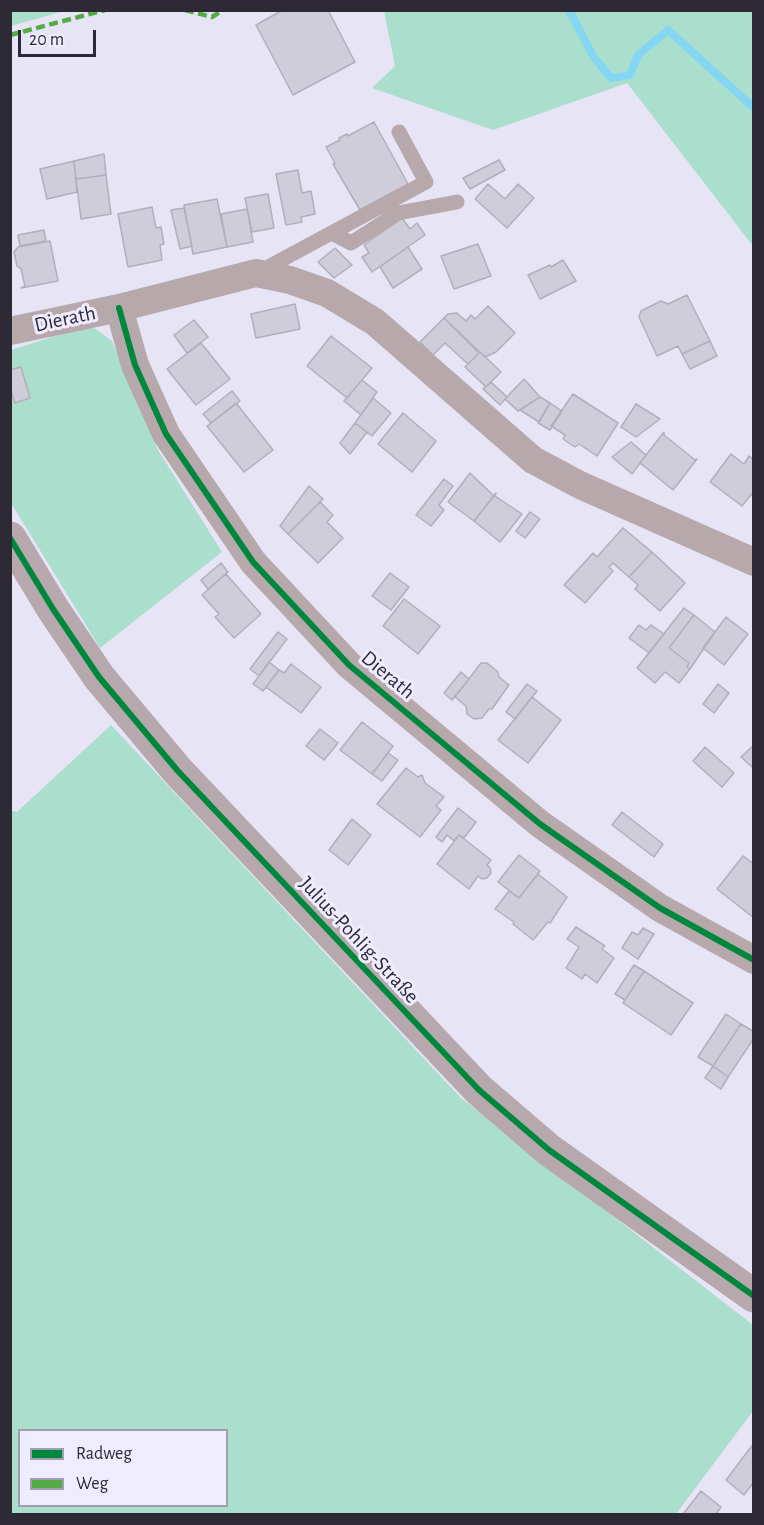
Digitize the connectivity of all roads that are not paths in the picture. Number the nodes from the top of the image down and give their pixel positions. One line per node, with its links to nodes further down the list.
1 (399, 132): 3 (lane)
2 (457, 202): 3 (lane)
3 (332, 233): 4 (lane)
4 (256, 273): 5 (street, Dierath); 8 (street, Dierath)
5 (119, 308): 6 (street, Dierath); 9 (street, Dierath)
6 (10, 331)
7 (10, 538): 10 (street, Julius-Pohlig-Straße)
8 (753, 562)
9 (753, 960)
10 (753, 1296)

